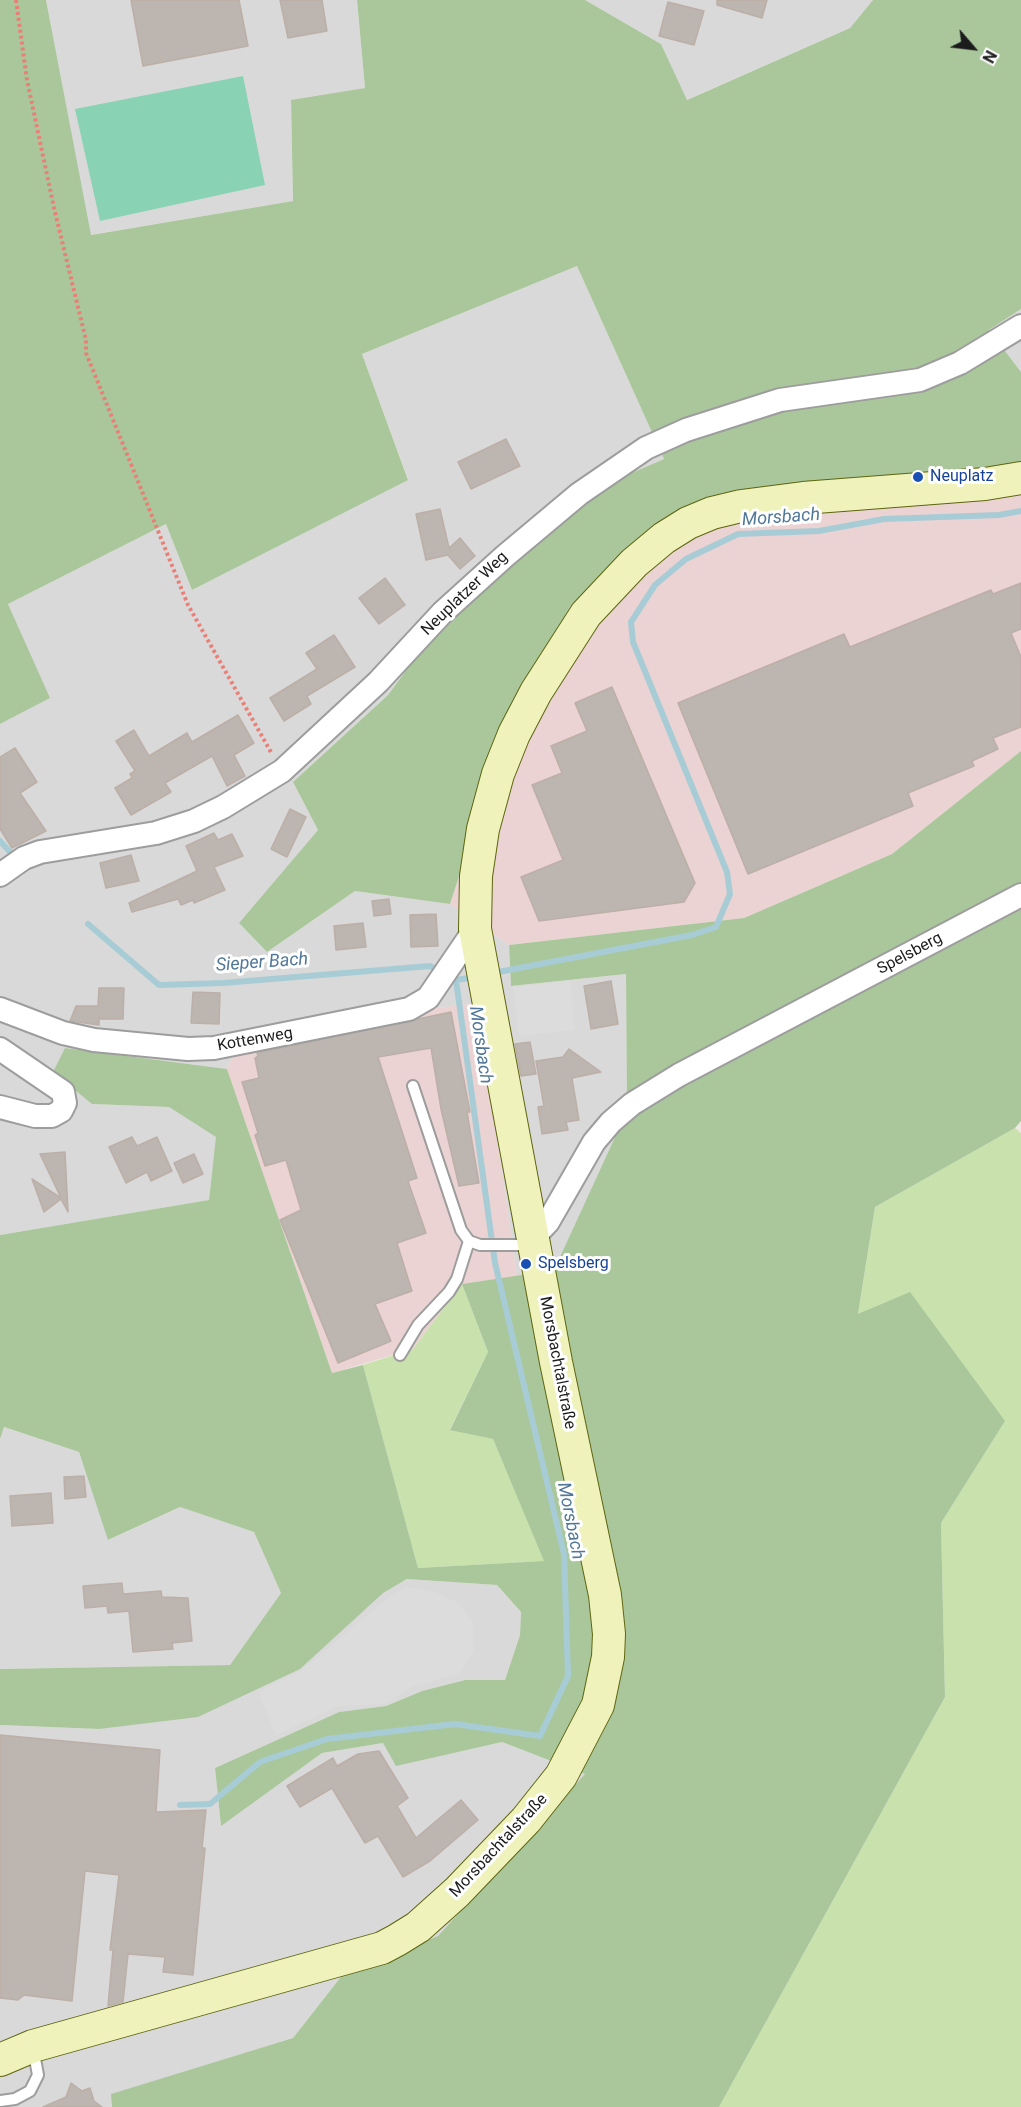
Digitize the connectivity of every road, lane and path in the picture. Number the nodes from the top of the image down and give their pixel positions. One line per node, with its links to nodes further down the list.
1 (16, 0): 4 (path)
2 (1021, 326): 4 (street, Neuplatzer Weg)
3 (1021, 478): 7 (main road, Morsbachtalstraße)
4 (282, 771): 5 (street, Neuplatzer Weg)
5 (0, 875)
6 (1021, 895): 13 (street, Spelsberg)
7 (475, 920): 8 (street, Kottenweg); 13 (main road, Morsbachtalstraße)
8 (0, 1010)
9 (0, 1049): 11 (street)
10 (413, 1086): 12 (lane)
11 (0, 1107)
12 (469, 1241): 13 (lane); 14 (lane)
13 (525, 1243): 15 (main road, Morsbachtalstraße)
14 (400, 1355)
15 (33, 2046): 16 (main road, Morsbachtalstraße); 17 (lane)
16 (0, 2060)
17 (0, 2101)

